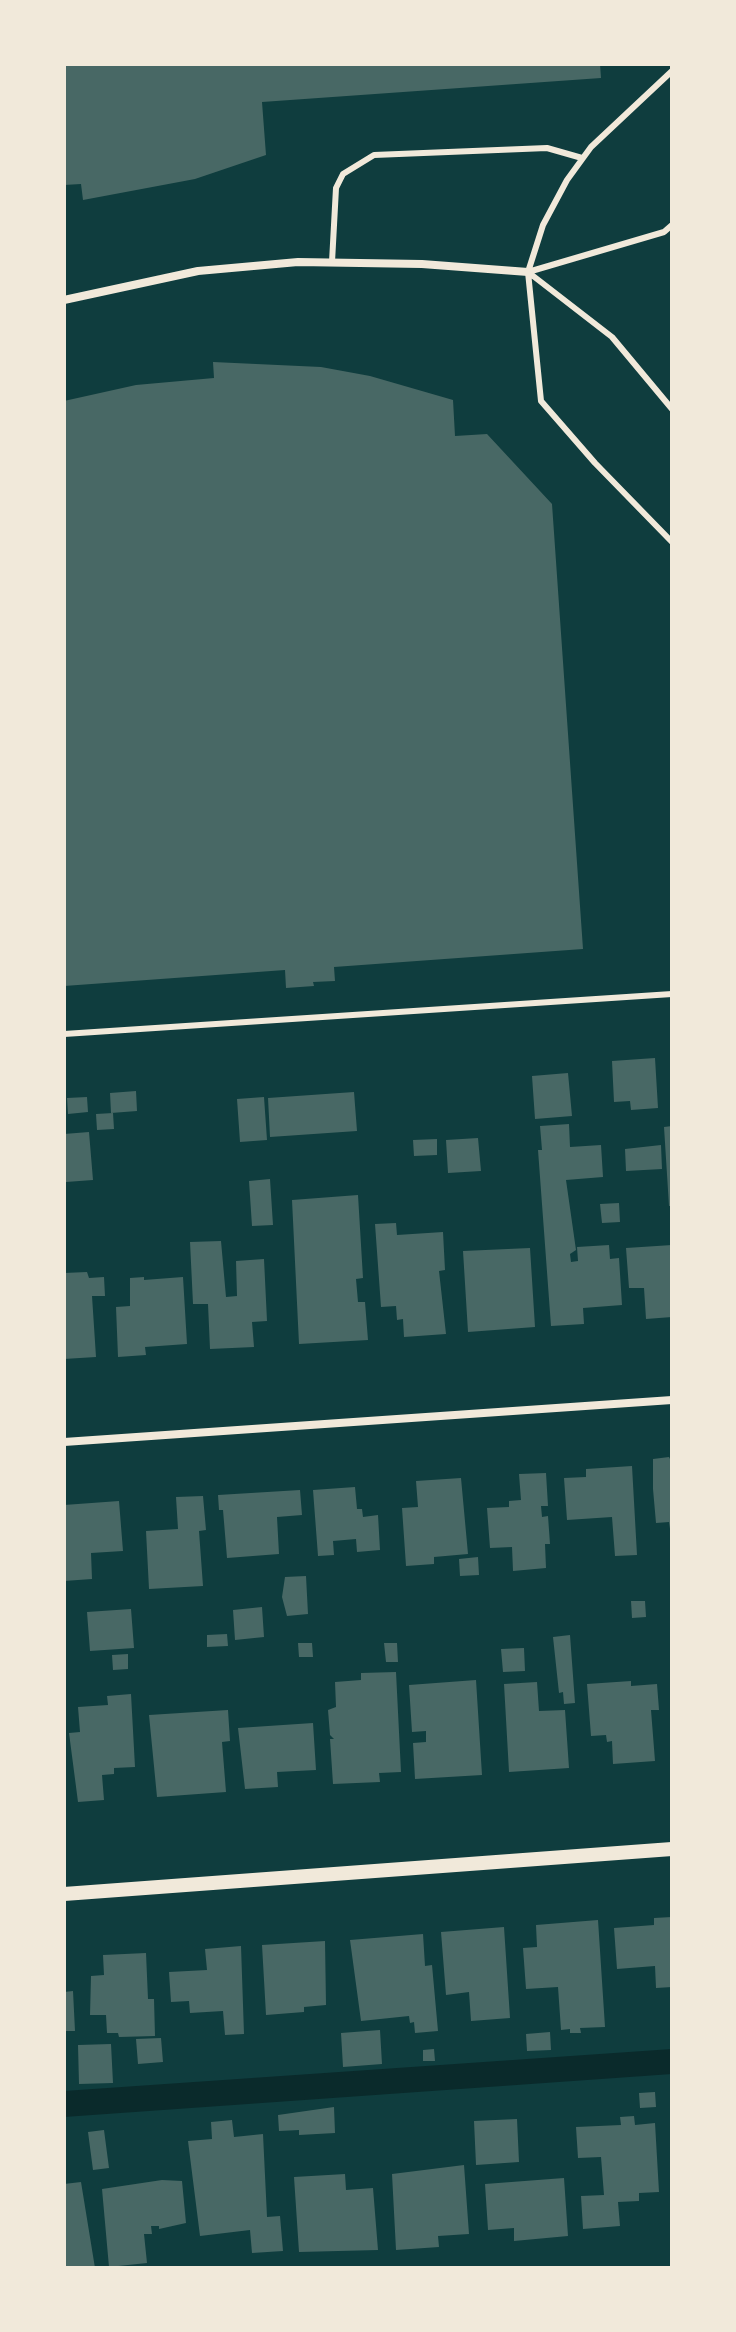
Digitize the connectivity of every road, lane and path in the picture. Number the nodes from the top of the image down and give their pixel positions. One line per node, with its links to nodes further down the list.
1 (672, 71): 2 (lane)
2 (582, 158): 4 (lane); 5 (lane)
3 (672, 225): 5 (lane)
4 (332, 262): 5 (street); 6 (street)
5 (528, 272): 7 (lane); 8 (lane)
6 (64, 300)
7 (672, 409)
8 (672, 542)
9 (672, 994): 10 (lane)
10 (64, 1034)
11 (672, 1400): 12 (street)
12 (64, 1442)
13 (672, 1849): 14 (street)
14 (64, 1894)

